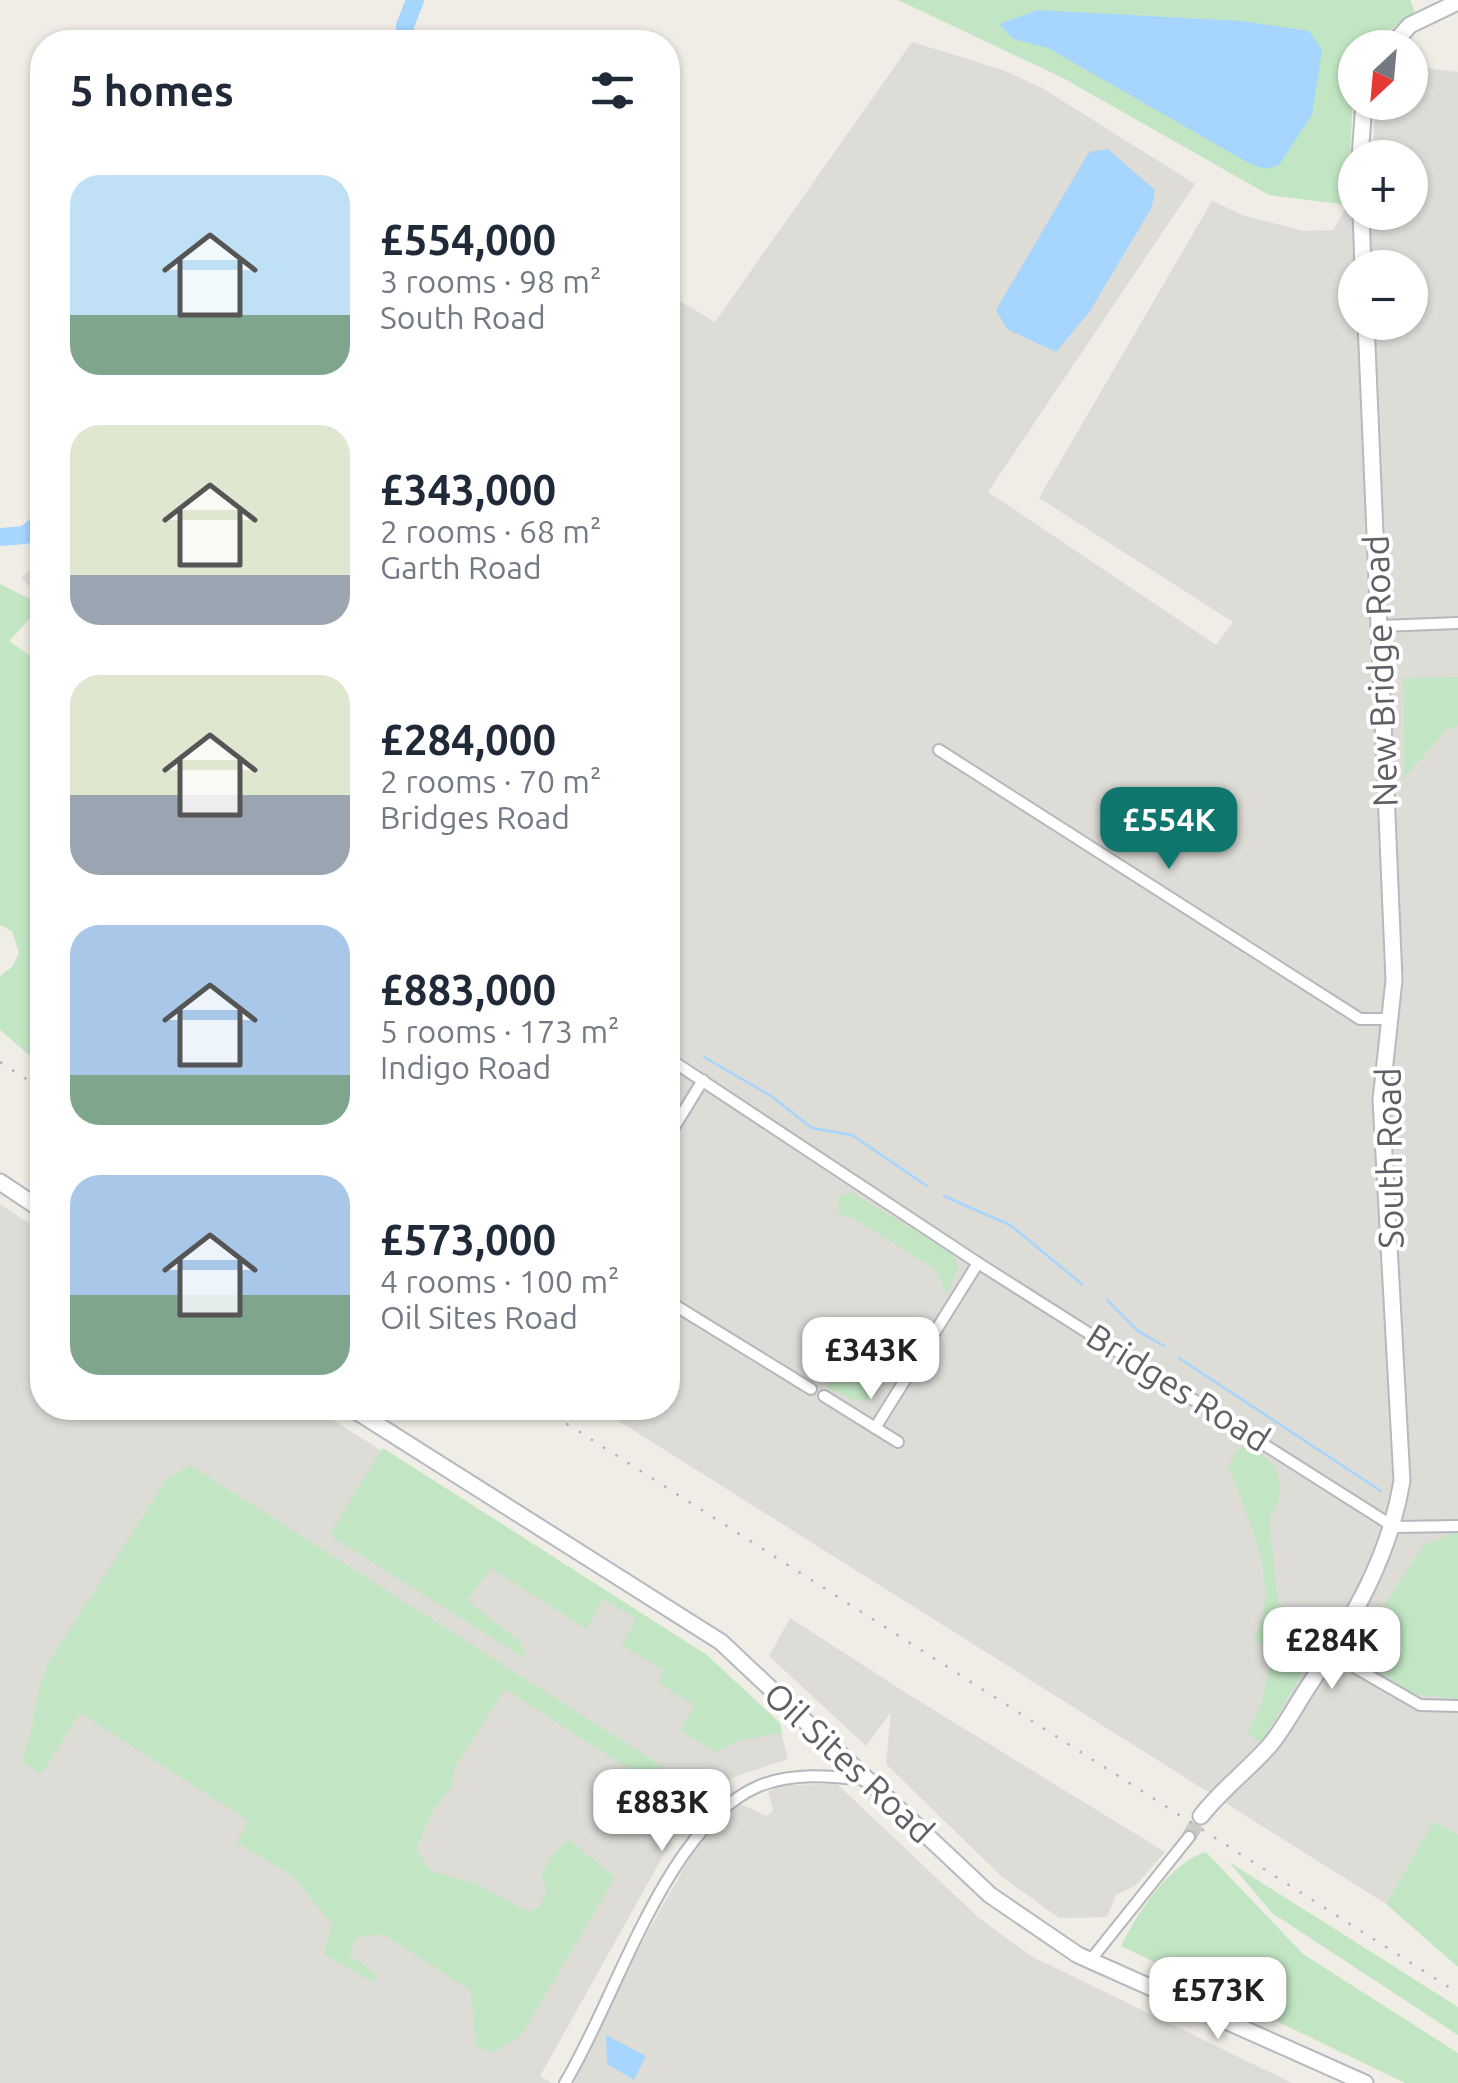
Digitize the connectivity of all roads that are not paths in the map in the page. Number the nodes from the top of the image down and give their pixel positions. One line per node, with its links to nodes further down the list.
1 (1458, 2): 2 (street)
2 (1405, 30)
3 (1367, 340): 5 (street, New Bridge Road)
4 (1458, 622): 5 (street)
5 (1381, 626): 7 (street, New Bridge Road)
6 (939, 750): 7 (street, South Road)
7 (1391, 1020): 21 (street, South Road)
8 (680, 1066): 9 (street, Bridges Road)
9 (703, 1080): 10 (street); 13 (street, Bridges Road)
10 (680, 1117)
11 (0, 1182): 12 (street)
12 (30, 1202)
13 (978, 1263): 18 (street); 21 (street, Bridges Road)
14 (680, 1308): 15 (street)
15 (811, 1389)
16 (824, 1396): 18 (street)
17 (369, 1420): 24 (street, Oil Sites Road)
18 (875, 1428): 19 (street)
19 (898, 1442)
20 (1458, 1526): 21 (street)
21 (1394, 1527): 22 (street)
22 (1330, 1653): 23 (street); 25 (street)
23 (1458, 1706)
24 (867, 1780): 27 (street, Oil Sites Road); 28 (street)
25 (1201, 1816)
26 (1189, 1837): 27 (street)
27 (1089, 1962): 29 (street, Oil Sites Road)
28 (566, 2083)
29 (1364, 2083)

